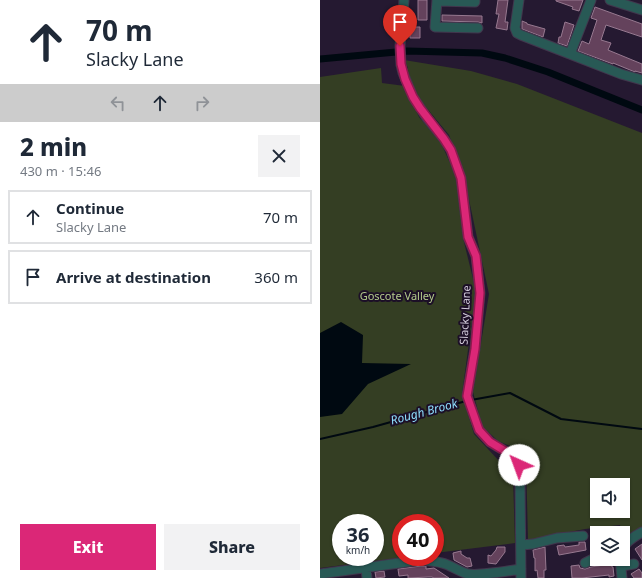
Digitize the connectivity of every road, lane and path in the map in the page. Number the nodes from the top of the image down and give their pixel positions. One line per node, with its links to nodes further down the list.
1 (404, 0): 14 (street, Slacky Lane)
2 (437, 0): 3 (street); 8 (street)
3 (475, 0)
4 (519, 0): 9 (street)
5 (591, 0): 9 (street)
6 (610, 0): 7 (street)
7 (642, 10)
8 (478, 28)
9 (570, 54): 10 (street)
10 (642, 80)
11 (642, 532): 13 (street)
12 (583, 536): 14 (street)
13 (630, 540)
14 (521, 545): 22 (street, Slacky Lane)
15 (590, 560): 16 (street)
16 (585, 563)
17 (630, 563): 18 (street)
18 (634, 564)
19 (620, 566): 25 (street)
20 (360, 572): 21 (street); 23 (street); 24 (street)
21 (320, 574)
22 (521, 574): 23 (street)
23 (469, 576)
24 (367, 578)
25 (622, 578)

